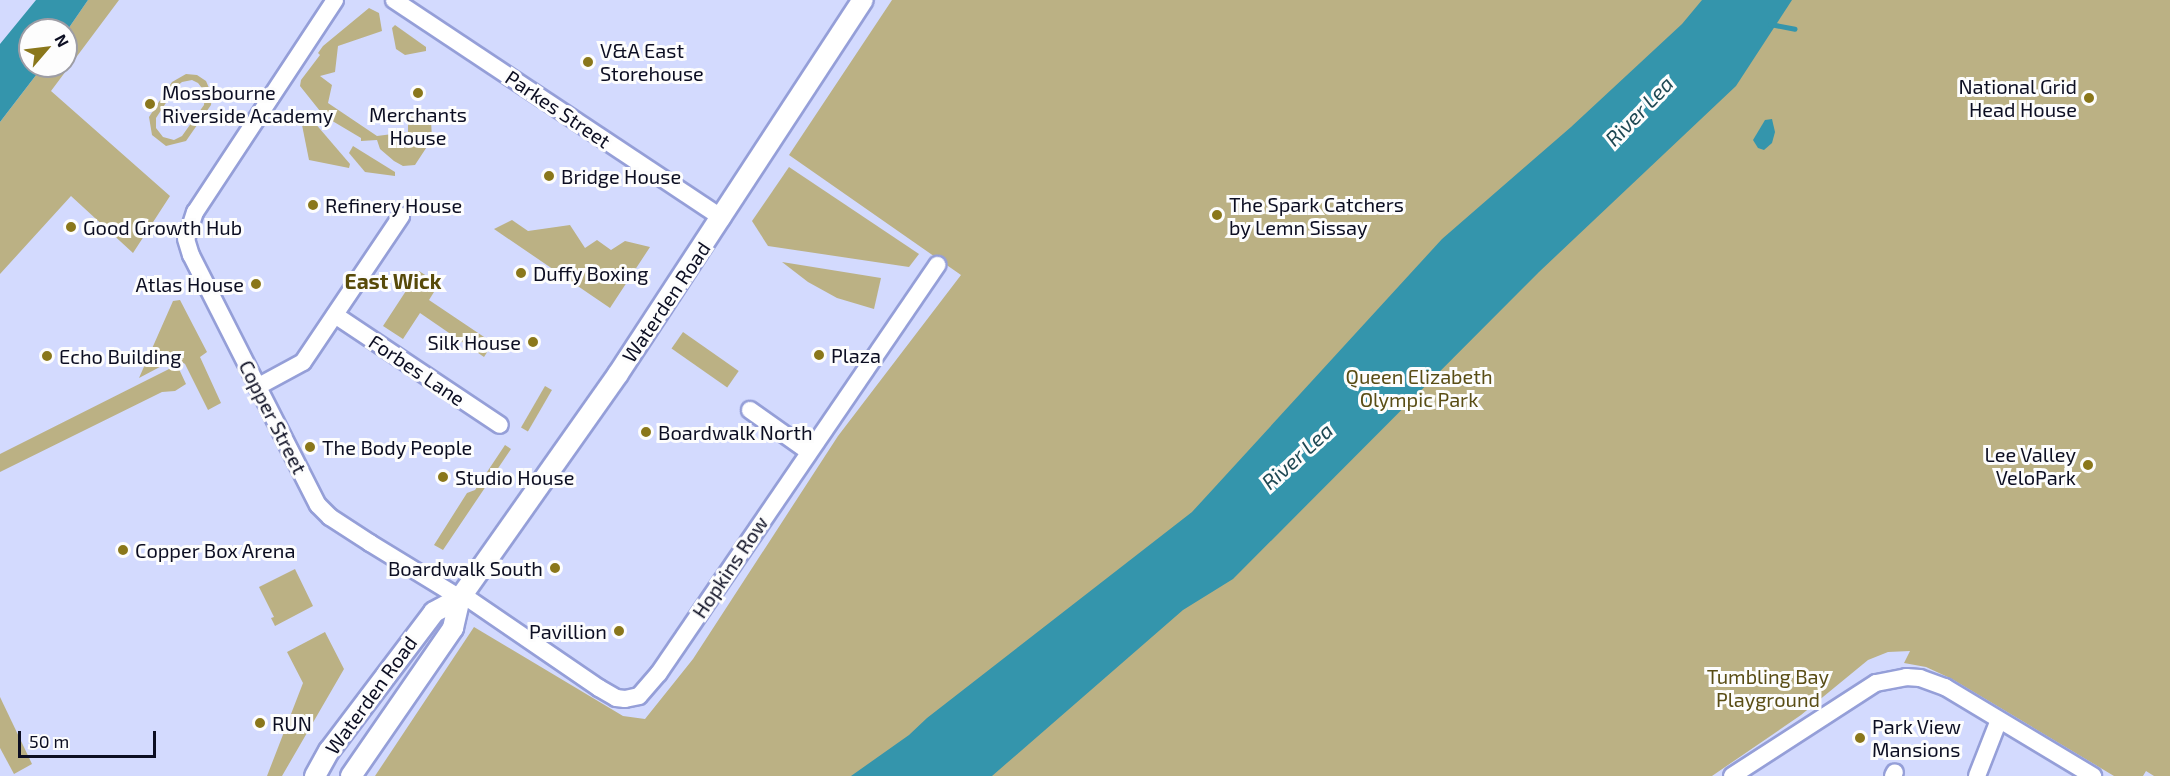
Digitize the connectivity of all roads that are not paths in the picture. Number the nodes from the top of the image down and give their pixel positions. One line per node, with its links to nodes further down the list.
1 (335, 0): 8 (street, Copper Street)
2 (394, 0): 5 (street, Parkes Street)
3 (863, 0): 5 (street, Waterden Road)
4 (401, 216): 7 (street)
5 (722, 218): 12 (street, Waterden Road)
6 (937, 265): 11 (street, Hopkins Row)
7 (335, 315): 8 (street); 10 (street, Forbes Lane)
8 (257, 387): 12 (street, Copper Street)
9 (750, 410): 11 (street)
10 (500, 425)
11 (808, 451): 12 (street, Hopkins Row)
12 (461, 596): 14 (street, Waterden Road); 15 (street, Waterden Road)
13 (1999, 720): 16 (street); 17 (street); 18 (street)
14 (315, 776)
15 (351, 776)
16 (1732, 776)
17 (1977, 776)
18 (2093, 776)

